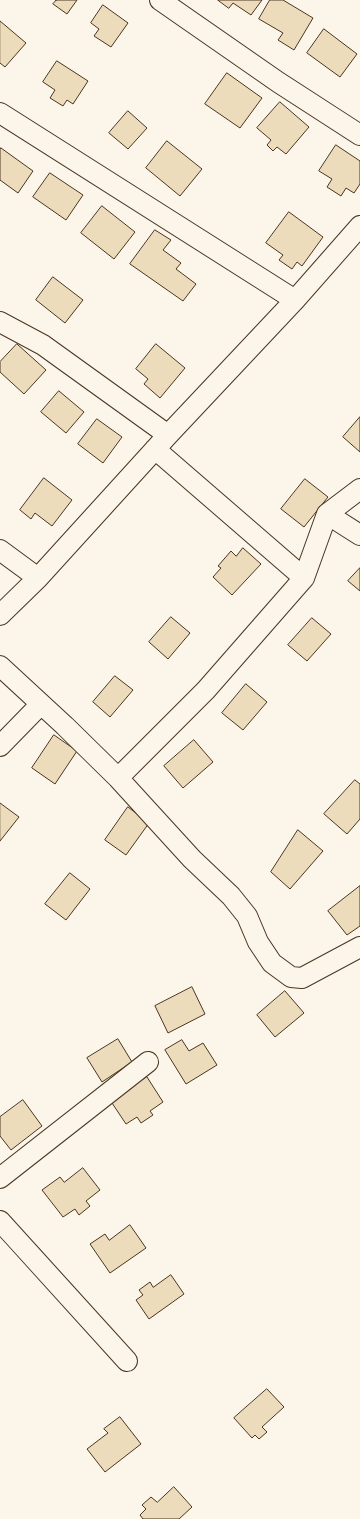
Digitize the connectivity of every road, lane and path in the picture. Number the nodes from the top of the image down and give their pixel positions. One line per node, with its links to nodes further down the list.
1 (160, 0): 3 (street)
2 (0, 113): 5 (street)
3 (360, 135)
4 (360, 226): 5 (street)
5 (294, 300): 7 (street)
6 (0, 322): 7 (street)
7 (161, 442): 12 (street); 13 (street)
8 (360, 489): 9 (street)
9 (327, 514): 10 (street); 13 (street)
10 (360, 534)
11 (0, 550): 12 (street)
12 (38, 578): 14 (street)
13 (304, 578): 18 (street)
14 (0, 615)
15 (0, 666): 16 (street)
16 (41, 704): 17 (street); 18 (street)
17 (0, 746)
18 (118, 778): 19 (street)
19 (360, 948)
20 (148, 1062): 21 (street)
21 (0, 1178)
22 (0, 1221): 23 (street)
23 (127, 1361)

